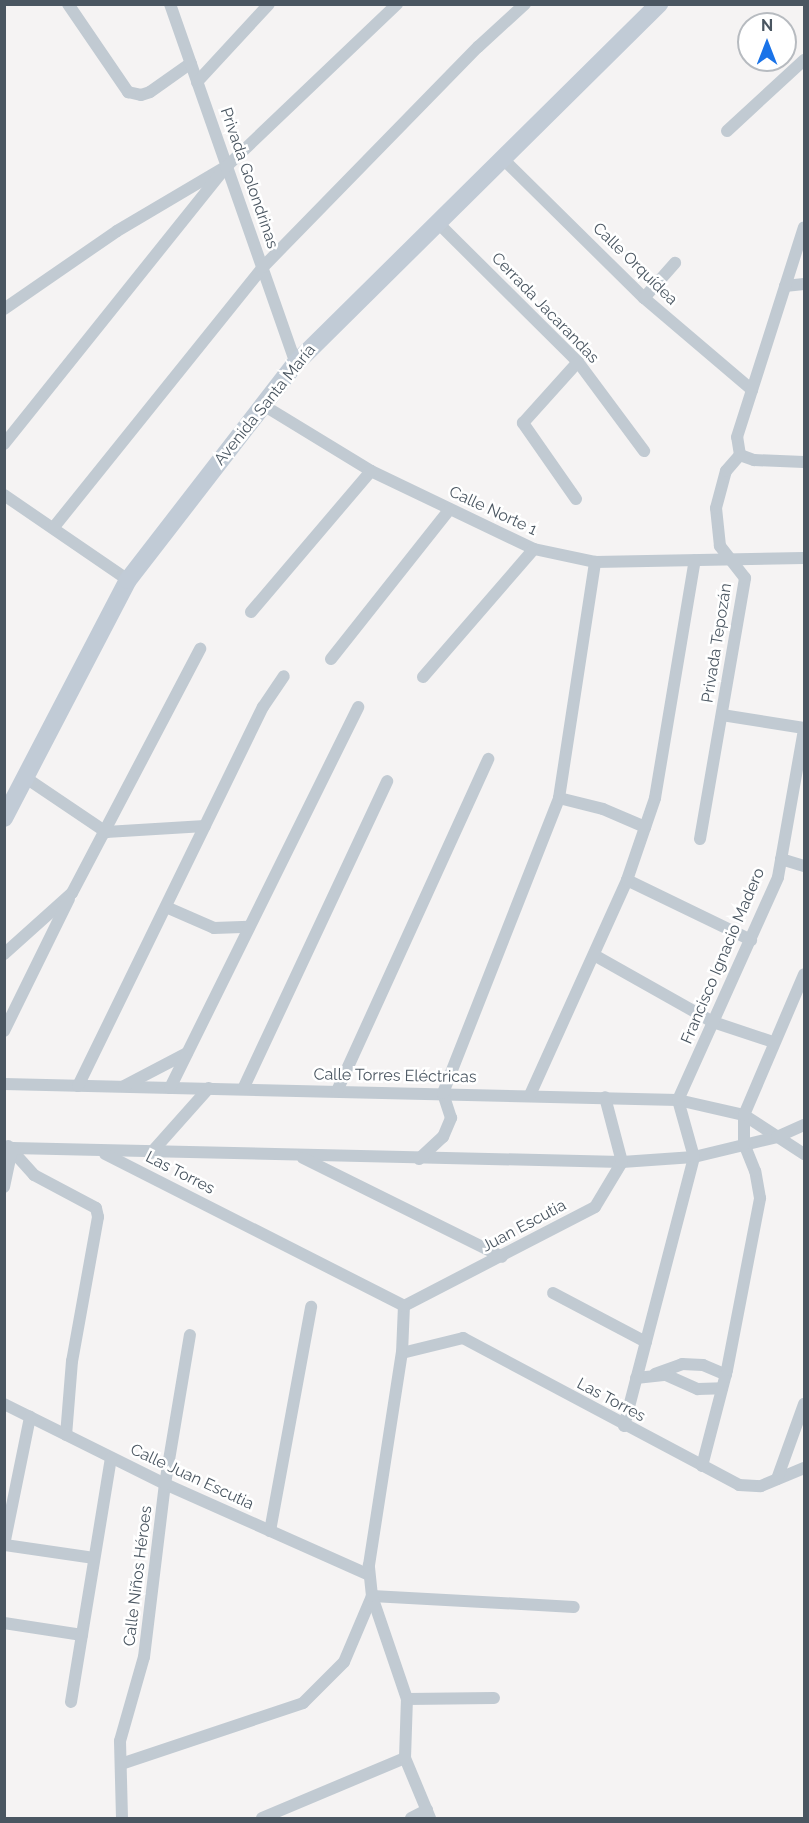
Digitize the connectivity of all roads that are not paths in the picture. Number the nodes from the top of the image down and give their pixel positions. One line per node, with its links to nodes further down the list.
1 (68, 4): 8 (street)
2 (170, 4): 8 (street, Privada Golondrinas)
3 (269, 4): 9 (street)
4 (398, 4): 12 (street)
5 (525, 4): 16 (street)
6 (659, 4): 11 (main road, Avenida Santa María)
7 (804, 60): 10 (street)
8 (191, 63): 9 (street, Privada Golondrinas)
9 (197, 82): 12 (street, Privada Golondrinas)
10 (727, 131)
11 (501, 157): 13 (main road, Avenida Santa María); 19 (street, Calle Orquídea)
12 (226, 167): 16 (street, Privada Golondrinas); 20 (street); 25 (street)
13 (437, 222): 21 (street, Cerrada Jacarandas); 22 (main road, Avenida Santa María)
14 (804, 226): 18 (street)
15 (675, 263): 19 (street)
16 (262, 267): 22 (street, Privada Golondrinas); 33 (street)
17 (804, 284): 18 (street)
18 (785, 286): 23 (street)
19 (644, 298): 23 (street, Calle Orquídea)
20 (4, 309)
21 (578, 362): 26 (street, Cerrada Jacarandas); 31 (street)
22 (296, 363): 24 (main road, Avenida Santa María)
23 (752, 390): 27 (street)
24 (263, 405): 29 (street, Calle Norte 1); 39 (main road, Avenida Santa María)
25 (4, 444)
26 (644, 451)
27 (740, 455): 28 (street); 37 (street, Privada Tepozán)
28 (804, 462)
29 (371, 471): 32 (street, Calle Norte 1); 40 (street)
30 (4, 495): 33 (street)
31 (576, 500)
32 (450, 509): 34 (street, Calle Norte 1); 42 (street)
33 (54, 527): 39 (street)
34 (534, 549): 38 (street, Calle Norte 1); 44 (street)
35 (804, 558): 37 (street, Calle Norte 1)
36 (695, 560): 37 (street, Calle Norte 1); 38 (street, Calle Norte 1); 54 (street)
37 (734, 560): 46 (street, Privada Tepozán)
38 (595, 562): 51 (street)
39 (128, 580): 49 (main road, Avenida Santa María)
40 (251, 612)
41 (200, 649): 55 (street)
42 (331, 659)
43 (284, 676): 53 (street)
44 (423, 677)
45 (358, 707): 62 (street)
46 (722, 715): 47 (street); 56 (street, Privada Tepozán)
47 (804, 729): 57 (street, Francisco Ignacio Madero)
48 (488, 759): 77 (street)
49 (26, 778): 52 (main road, Avenida Santa María); 55 (street)
50 (387, 781): 76 (street)
51 (559, 798): 54 (street); 78 (street)
52 (4, 818)
53 (205, 826): 55 (street); 61 (street)
54 (645, 828): 59 (street)
55 (106, 832): 60 (street)
56 (700, 839)
57 (781, 859): 58 (street); 63 (street, Francisco Ignacio Madero)
58 (804, 866)
59 (627, 880): 63 (street); 65 (street)
60 (72, 893): 64 (street); 68 (street)
61 (166, 907): 62 (street); 72 (street)
62 (249, 927): 70 (street)
63 (750, 940): 67 (street, Francisco Ignacio Madero)
64 (5, 952)
65 (594, 955): 67 (street); 79 (street)
66 (804, 974): 69 (street)
67 (713, 1022): 69 (street); 81 (street, Francisco Ignacio Madero)
68 (4, 1031)
69 (773, 1042): 82 (street)
70 (187, 1053): 73 (street); 74 (street)
71 (4, 1084): 72 (street, Calle Torres Eléctricas)
72 (78, 1086): 73 (street, Calle Torres Eléctricas)
73 (123, 1087): 74 (street, Calle Torres Eléctricas)
74 (170, 1088): 75 (street, Calle Torres Eléctricas)
75 (209, 1088): 76 (street, Calle Torres Eléctricas); 88 (street)
76 (243, 1089): 77 (street, Calle Torres Eléctricas)
77 (338, 1091): 78 (street, Calle Torres Eléctricas)
78 (443, 1093): 79 (street, Calle Torres Eléctricas); 92 (street)
79 (530, 1095): 80 (street, Calle Torres Eléctricas)
80 (605, 1097): 81 (street, Calle Torres Eléctricas); 93 (street)
81 (678, 1100): 82 (street, Calle Torres Eléctricas); 91 (street)
82 (744, 1115): 84 (street, Calle Torres Eléctricas); 85 (street)
83 (804, 1125): 84 (street)
84 (777, 1137): 85 (street); 89 (street, Calle Torres Eléctricas)
85 (744, 1144): 91 (street); 103 (street)
86 (8, 1146): 87 (street); 94 (street); 110 (street)
87 (101, 1152): 88 (street); 97 (street, Las Torres)
88 (151, 1153): 90 (street)
89 (804, 1154)
90 (300, 1156): 92 (street); 95 (street)
91 (694, 1157): 93 (street); 100 (street)
92 (419, 1159): 93 (street)
93 (622, 1162): 95 (street, Juan Escutia)
94 (4, 1187)
95 (502, 1257): 97 (street, Juan Escutia)
96 (552, 1293): 100 (street)
97 (404, 1306): 101 (street)
98 (311, 1307): 116 (street)
99 (190, 1335): 115 (street, Calle Niños Héroes)
100 (646, 1342): 104 (street)
101 (402, 1353): 109 (street, Las Torres); 119 (street)
102 (653, 1375): 103 (street); 104 (street); 105 (street)
103 (726, 1375): 105 (street)
104 (636, 1378): 109 (street)
105 (722, 1388): 112 (street)
106 (4, 1404): 108 (street, Calle Juan Escutia)
107 (804, 1404): 114 (street)
108 (30, 1417): 110 (street, Calle Juan Escutia); 117 (street)
109 (624, 1426): 112 (street, Las Torres)
110 (66, 1435): 111 (street, Calle Juan Escutia)
111 (111, 1458): 115 (street, Calle Juan Escutia); 118 (street)
112 (702, 1466): 114 (street, Las Torres)
113 (804, 1468): 114 (street, Las Torres)
114 (777, 1479)
115 (165, 1485): 116 (street, Calle Juan Escutia); 128 (street, Calle Niños Héroes)
116 (270, 1531): 119 (street, Calle Juan Escutia)
117 (4, 1545): 118 (street)
118 (94, 1558): 123 (street)
119 (369, 1575): 120 (street)
120 (372, 1596): 121 (street); 125 (street); 128 (street)
121 (574, 1607)
122 (4, 1623): 123 (street)
123 (82, 1635): 126 (street)
124 (494, 1698): 125 (street)
125 (407, 1699): 127 (street)
126 (71, 1702)
127 (405, 1758): 129 (street); 131 (street)
128 (121, 1764): 130 (street, Calle Niños Héroes)
129 (428, 1814): 132 (street)
130 (122, 1818)
131 (262, 1818)
132 (411, 1818)

